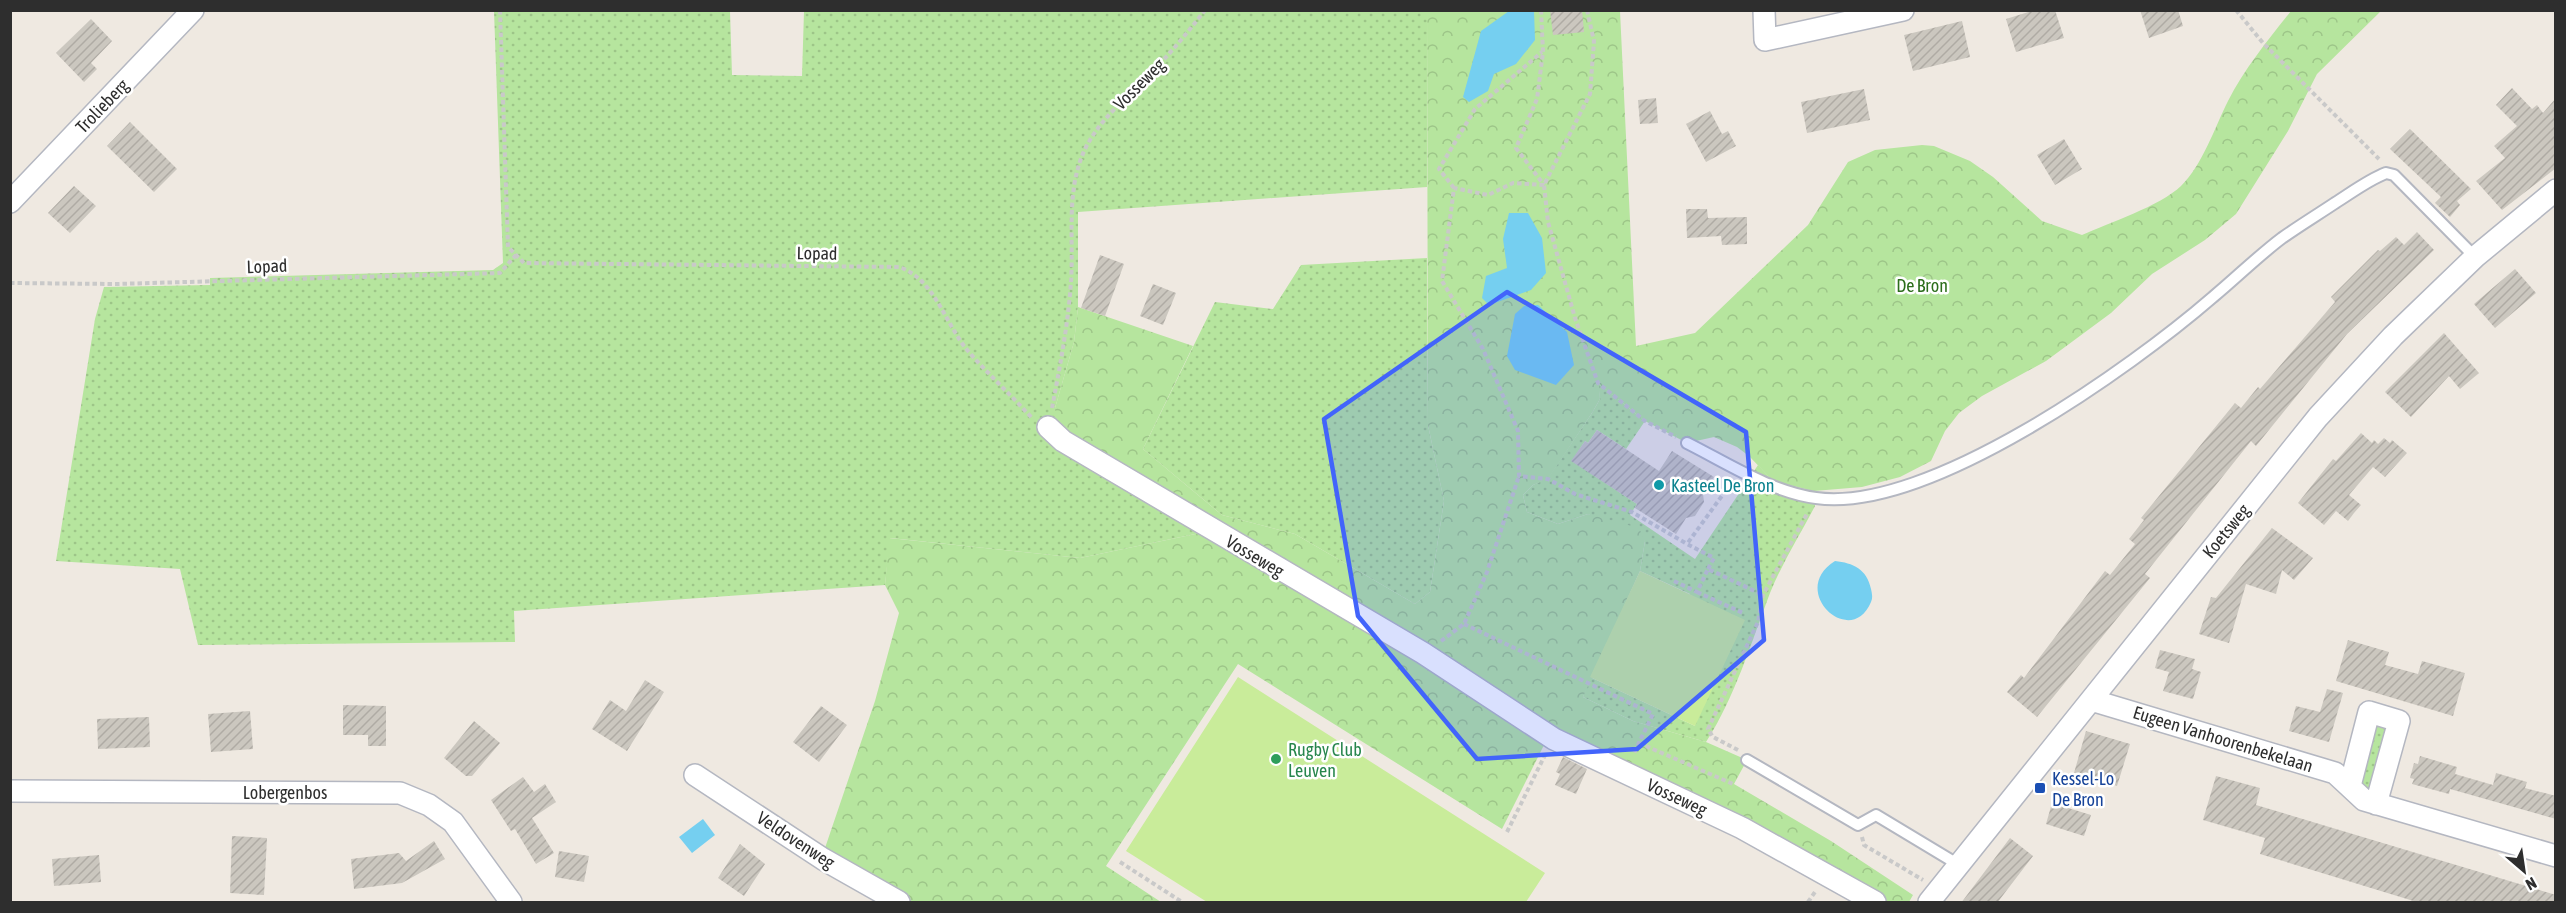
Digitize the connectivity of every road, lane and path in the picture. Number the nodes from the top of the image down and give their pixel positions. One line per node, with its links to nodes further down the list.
1 (192, 10): 14 (street, Trolieberg)
2 (500, 10): 15 (path)
3 (1205, 10): 18 (path, Vosseweg)
4 (1541, 10): 9 (path)
5 (1587, 10): 11 (path)
6 (1764, 10): 7 (street)
7 (1903, 10)
8 (2236, 10): 10 (path)
9 (1543, 52): 11 (path); 12 (path)
10 (2394, 175): 16 (lane); 22 (lane)
11 (1544, 185): 12 (path); 19 (path)
12 (1454, 188): 21 (path)
13 (2556, 190): 16 (street, Koetsweg)
14 (10, 202)
15 (516, 255): 17 (path, Lopad); 18 (path, Lopad)
16 (2475, 257): 31 (street, Koetsweg)
17 (10, 283)
18 (1048, 427): 30 (street, Vosseweg)
19 (1687, 442): 20 (lane)
20 (1740, 470): 22 (lane); 23 (path)
21 (1519, 476): 23 (path); 29 (path)
22 (1816, 499): 27 (path)
23 (1687, 544): 24 (path)
24 (1708, 569): 26 (path); 27 (path)
25 (1674, 581): 26 (path)
26 (1697, 592): 28 (path)
27 (1763, 595): 34 (path)
28 (1743, 613)
29 (1464, 624): 30 (path); 33 (path)
30 (1423, 653): 32 (street, Vosseweg)
31 (2091, 700): 38 (street, Eugeen Vanhoorenbekelaan); 45 (street, Koetsweg)
32 (1554, 739): 35 (street, Vosseweg); 42 (path)
33 (1639, 743): 35 (path); 37 (path)
34 (1747, 760): 41 (lane)
35 (1625, 772): 50 (street, Vosseweg)
36 (695, 775): 48 (street, Veldovenweg)
37 (1733, 784)
38 (2349, 786): 40 (street, Eugeen Vanhoorenbekelaan); 40 (street)
39 (10, 791): 47 (street, Lobergenbos)
40 (2376, 804): 43 (street, Eugeen Vanhoorenbekelaan)
41 (1858, 825): 45 (lane); 46 (path)
42 (1507, 832)
43 (2556, 856)
44 (1120, 862): 49 (path)
45 (1959, 865): 46 (street, Koetsweg)
46 (1934, 896)
47 (511, 903)
48 (899, 903)
49 (1182, 903)
50 (1875, 903)

